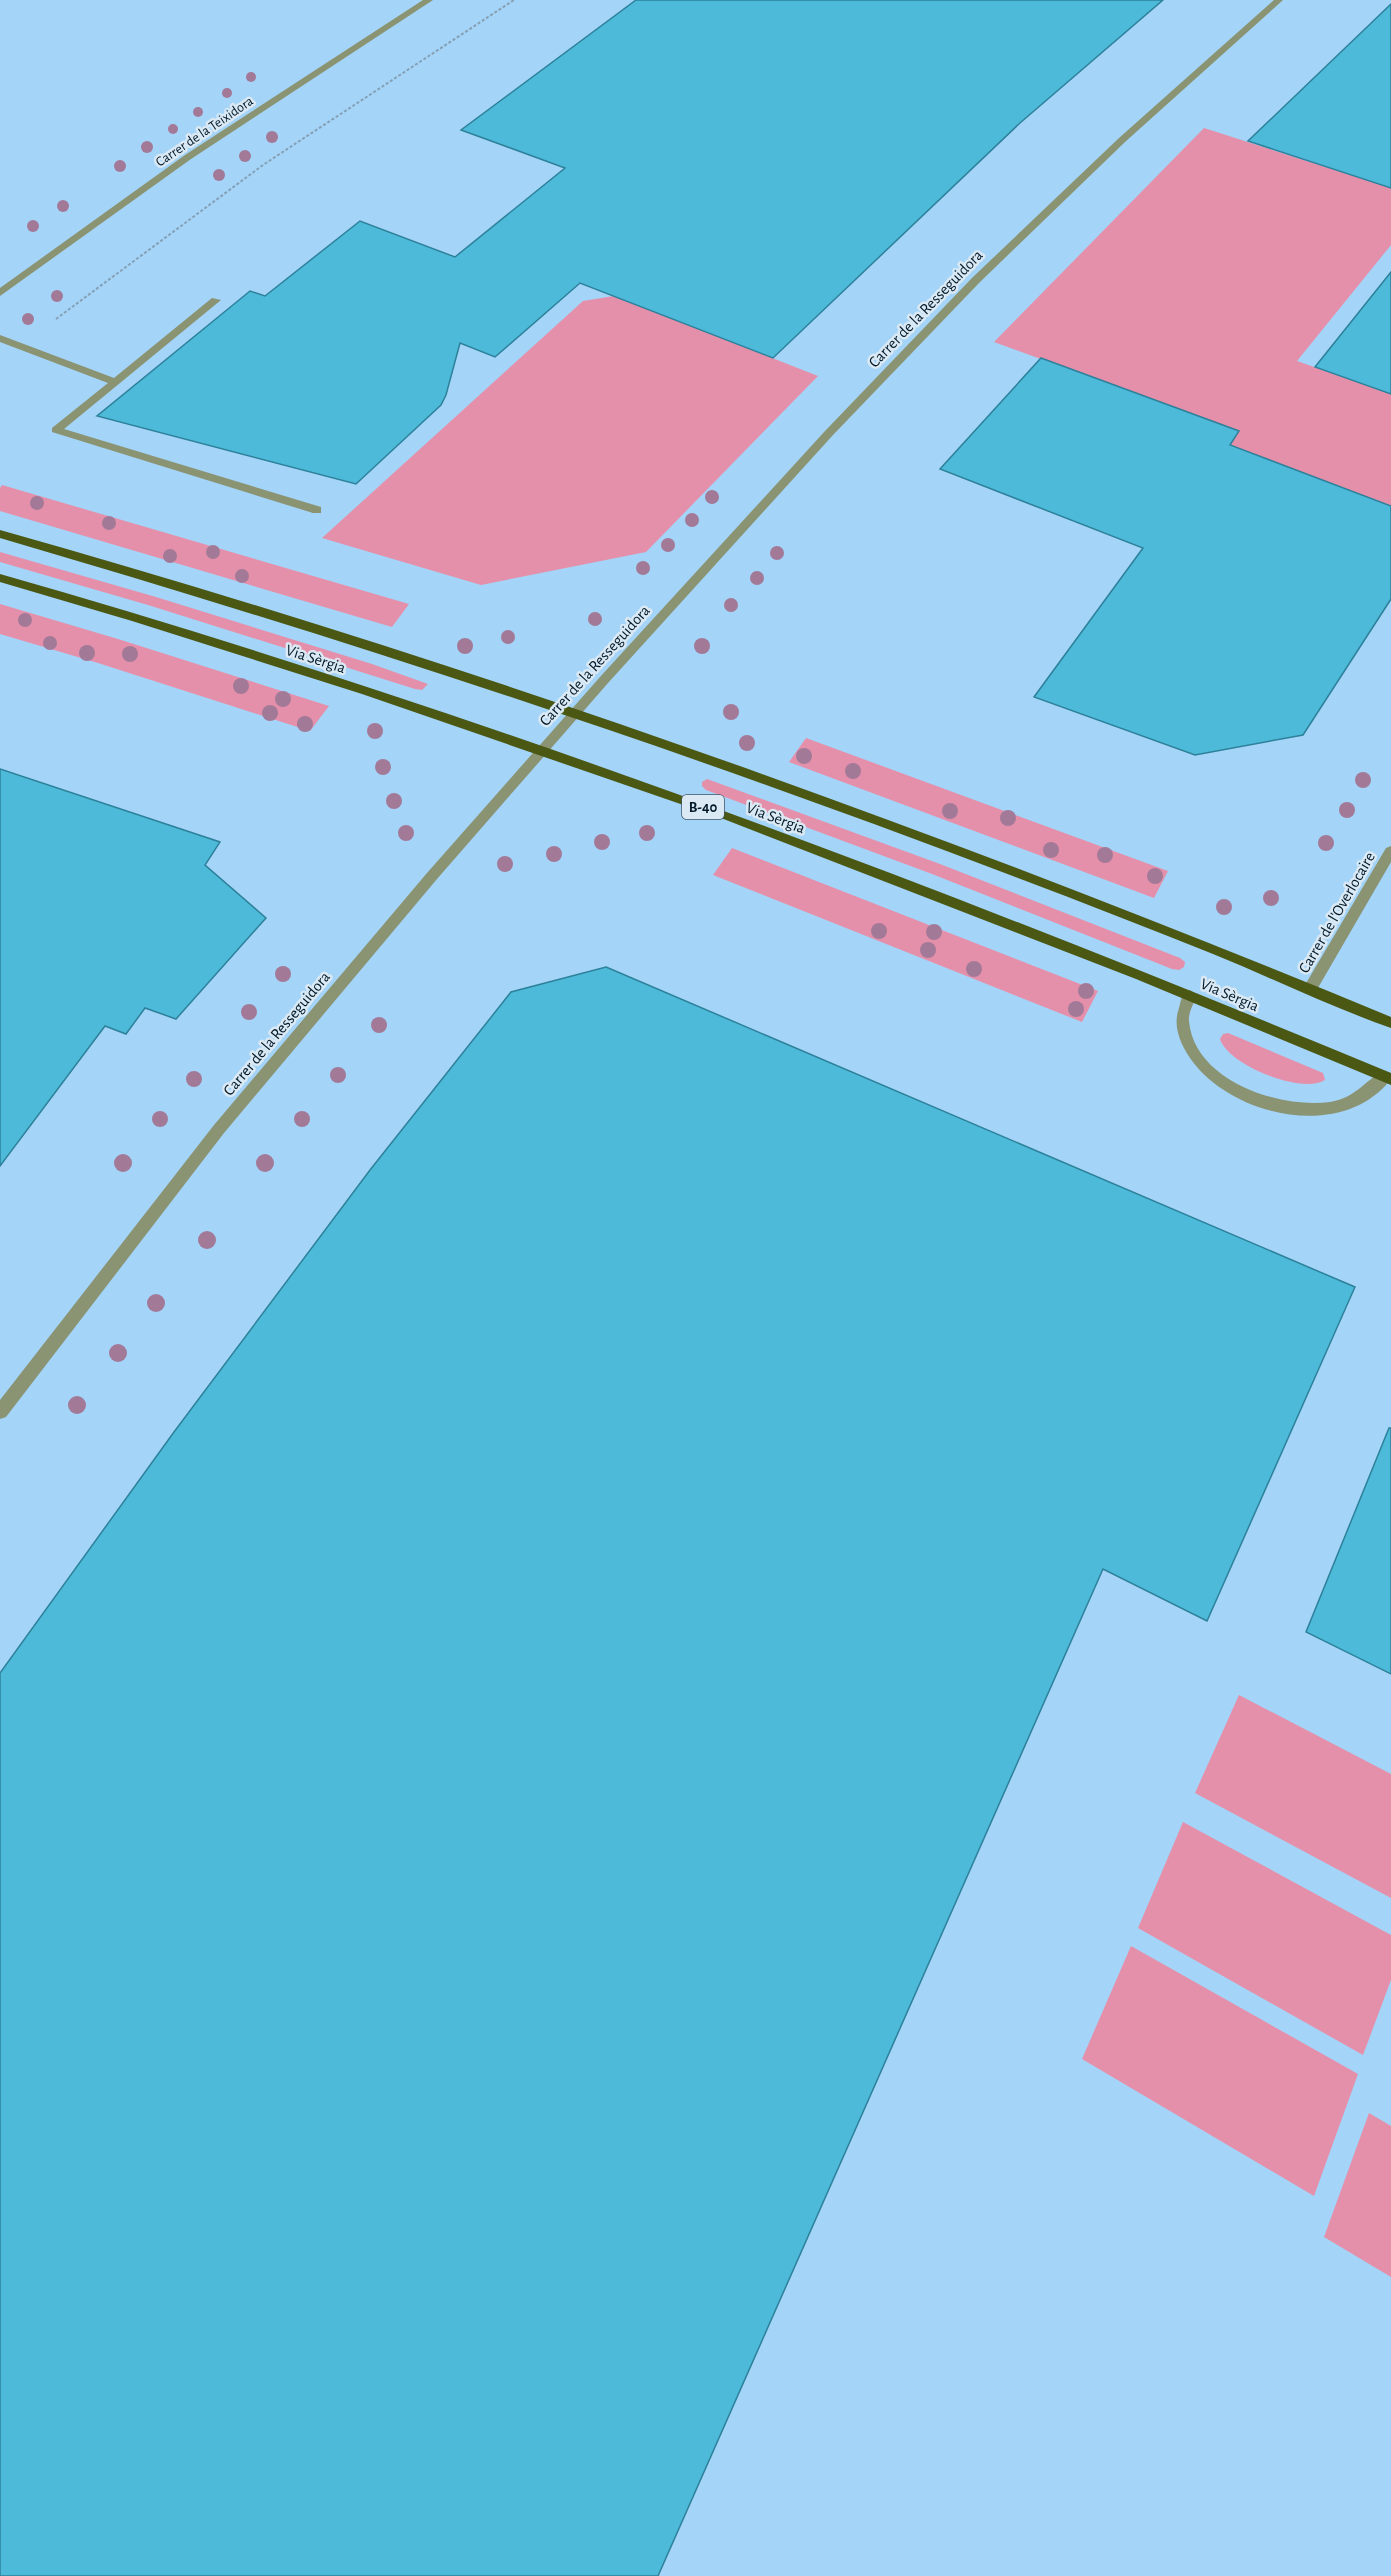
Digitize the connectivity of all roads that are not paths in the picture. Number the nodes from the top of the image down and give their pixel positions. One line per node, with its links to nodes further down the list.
1 (429, 0): 3 (street, Carrer de la Teixidora)
2 (1279, 0): 10 (street, Carrer de la Resseguidora)
3 (0, 293)
4 (216, 300): 6 (street)
5 (0, 338): 6 (street)
6 (116, 382): 7 (street)
7 (317, 510)
8 (0, 534): 10 (main road, Via Sèrgia)
9 (0, 578): 11 (main road, Via Sèrgia / B-40)
10 (574, 714): 11 (street, Carrer de la Resseguidora); 13 (main road, Via Sèrgia)
11 (542, 750): 14 (main road, Via Sèrgia / B-40); 17 (street, Carrer de la Resseguidora)
12 (1391, 851): 13 (street, Carrer de l'Overlocaire)
13 (1310, 989): 15 (main road, Via Sèrgia)
14 (1190, 995): 16 (main road, Via Sèrgia / B-40); 16 (street)
15 (1391, 1023)
16 (1388, 1078)
17 (0, 1412)

